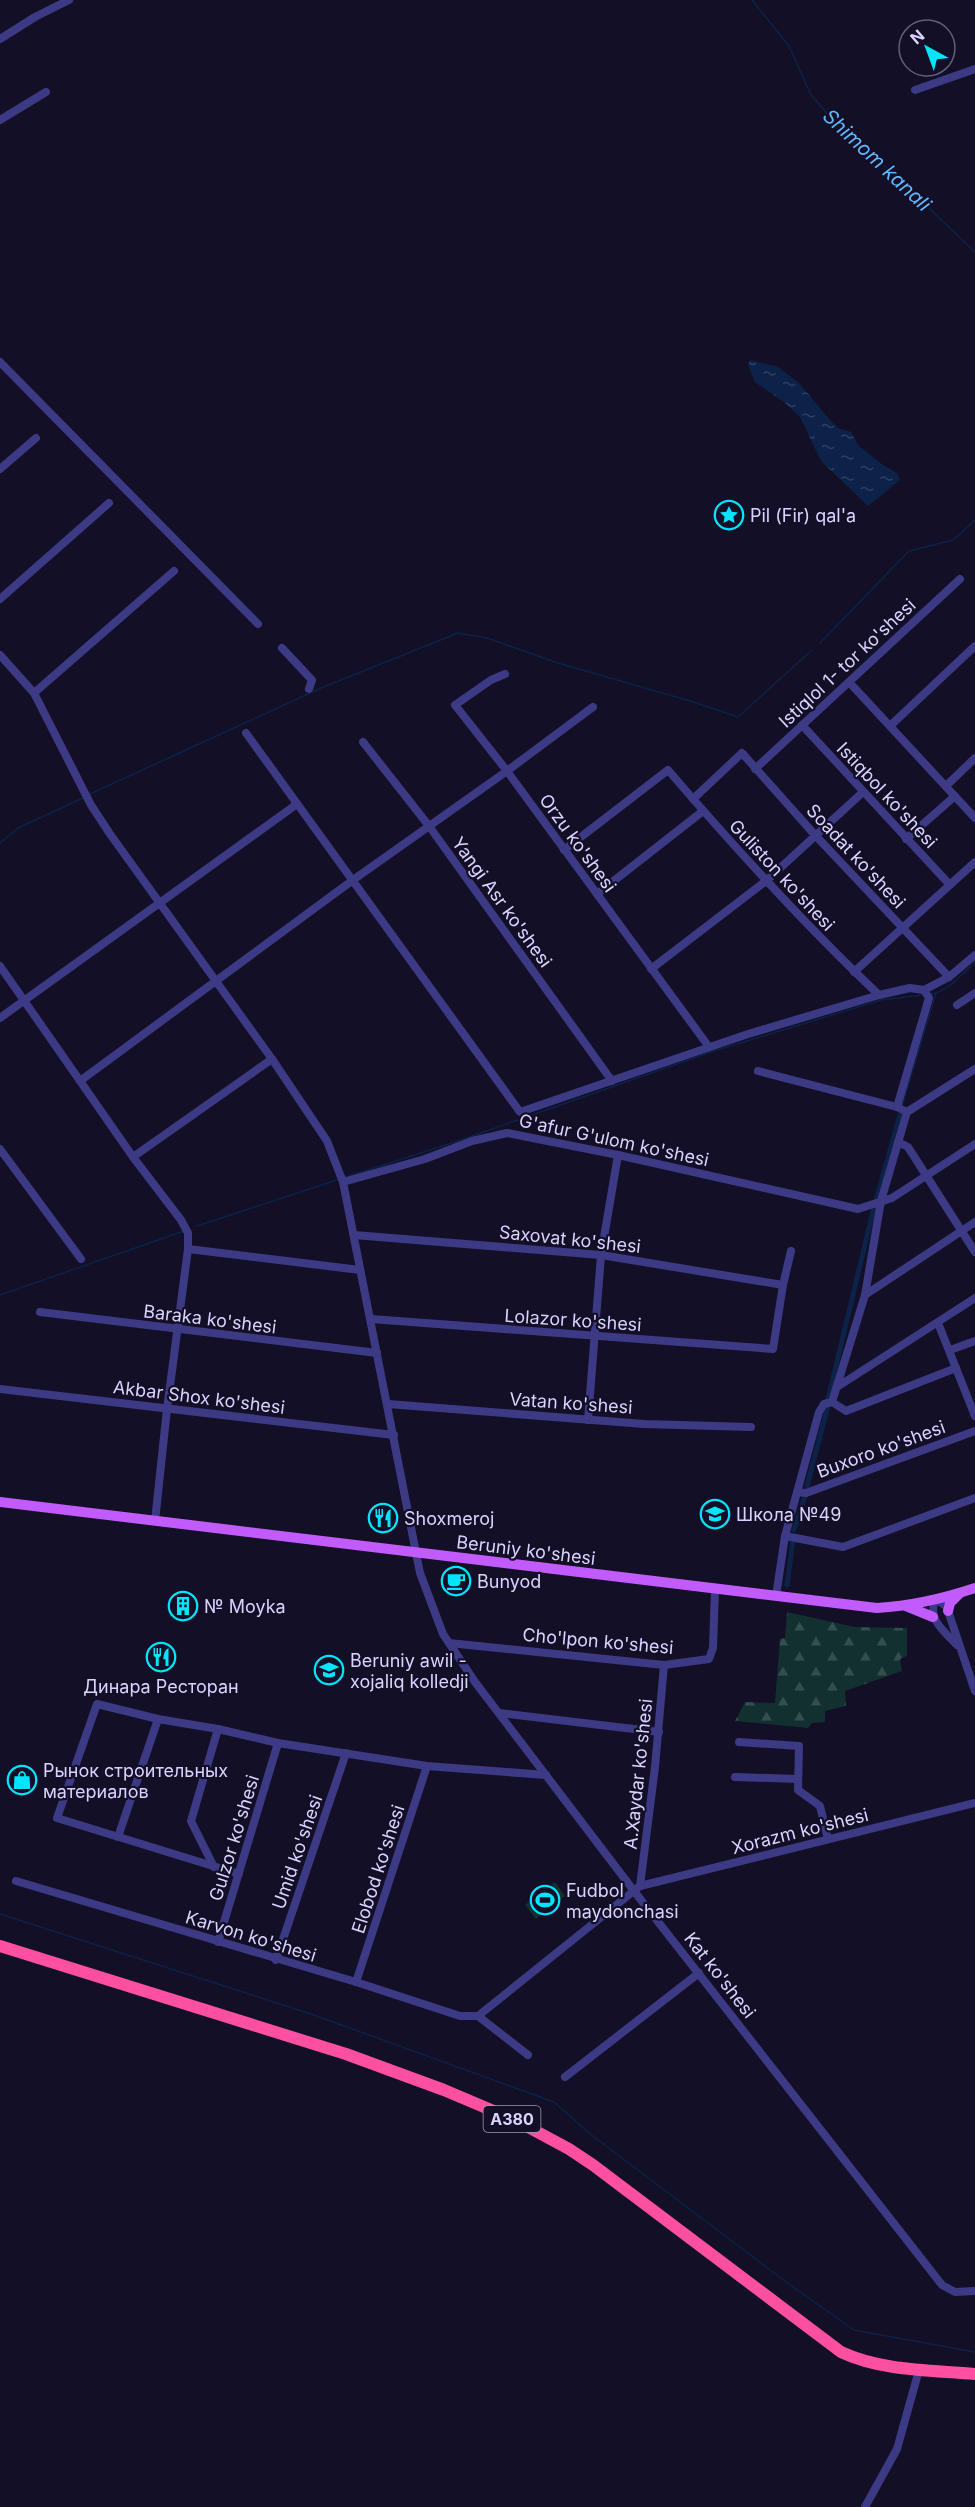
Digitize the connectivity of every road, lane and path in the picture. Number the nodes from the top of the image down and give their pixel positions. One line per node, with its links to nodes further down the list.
1 (69, 0): 2 (street)
2 (0, 39)
3 (975, 69): 4 (street)
4 (915, 90)
5 (46, 92): 6 (street)
6 (0, 120)
7 (0, 362): 14 (street)
8 (36, 438): 9 (street)
9 (0, 469)
10 (109, 503): 13 (street)
11 (174, 571): 21 (street)
12 (960, 579): 19 (street, Istiqlol 1- tor ko'shesi)
13 (0, 599)
14 (258, 624)
15 (975, 646): 24 (street)
16 (282, 648): 20 (street)
17 (0, 655): 21 (street, Kat ko'shesi)
18 (505, 674): 29 (street, Orzu ko'shesi)
19 (849, 682): 23 (street, Istiqlol 1- tor ko'shesi); 24 (street)
20 (309, 689)
21 (34, 693): 46 (street, Kat ko'shesi)
22 (593, 707): 29 (street)
23 (802, 725): 28 (street, Istiqlol 1- tor ko'shesi); 31 (street, Istiqbol ko'shesi)
24 (890, 726): 30 (street)
25 (246, 733): 34 (street)
26 (363, 742): 37 (street, Yangi Asr ko'shesi)
27 (975, 758): 30 (street)
28 (755, 769): 33 (street, Soadat ko'shesi); 38 (street, Soadat ko'shesi)
29 (507, 771): 37 (street); 40 (street, Orzu ko'shesi)
30 (946, 786): 32 (street)
31 (863, 792): 38 (street); 39 (street, Istiqbol ko'shesi)
32 (955, 796): 36 (street); 39 (street)
33 (693, 798): 35 (street, Guliston ko'shesi); 40 (street, Guliston ko'shesi)
34 (297, 804): 42 (street); 46 (street)
35 (703, 811): 43 (street, Guliston ko'shesi); 45 (street)
36 (975, 818)
37 (429, 826): 42 (street); 65 (street, Yangi Asr ko'shesi)
38 (815, 836): 43 (street); 47 (street, Soadat ko'shesi)
39 (906, 839): 44 (street, Istiqbol ko'shesi)
40 (564, 850): 45 (street, Orzu ko'shesi)
41 (975, 862): 44 (street)
42 (353, 880): 53 (street); 65 (street)
43 (766, 881): 50 (street); 51 (street, Guliston ko'shesi)
44 (950, 885): 47 (street)
45 (597, 894): 50 (street, Orzu ko'shesi)
46 (160, 903): 53 (street, Kat ko'shesi); 57 (street)
47 (903, 928): 51 (street); 52 (street, Soadat ko'shesi)
48 (975, 955): 52 (street)
49 (0, 966): 57 (street)
50 (651, 969): 60 (street, Orzu ko'shesi)
51 (854, 972): 56 (street, Guliston ko'shesi)
52 (949, 978): 54 (street)
53 (216, 981): 61 (street, Kat ko'shesi); 64 (street)
54 (924, 990): 56 (street); 66 (street)
55 (975, 993): 58 (street)
56 (879, 995): 60 (street)
57 (23, 1000): 59 (street); 64 (street)
58 (957, 1005)
59 (0, 1018)
60 (709, 1047): 65 (street)
61 (272, 1059): 72 (street); 74 (street, Kat ko'shesi)
62 (975, 1069): 67 (street)
63 (758, 1071): 66 (street)
64 (80, 1081): 72 (street)
65 (612, 1082)
66 (897, 1107): 67 (street)
67 (907, 1112): 68 (street)
68 (898, 1142): 73 (street); 75 (street)
69 (975, 1144): 73 (street, G'afur G'ulom ko'shesi)
70 (0, 1149): 83 (street)
71 (618, 1155): 74 (street, G'afur G'ulom ko'shesi); 75 (street, G'afur G'ulom ko'shesi); 82 (street)
72 (133, 1157): 79 (street)
73 (926, 1177): 75 (street, G'afur G'ulom ko'shesi); 77 (street)
74 (343, 1182): 78 (street, Kat ko'shesi)
75 (881, 1201): 86 (street)
76 (975, 1222): 77 (street)
77 (961, 1231): 81 (street); 86 (street)
78 (354, 1235): 82 (street, Saxovat ko'shesi); 84 (street, Kat ko'shesi)
79 (188, 1249): 84 (street); 91 (street)
80 (791, 1251): 85 (street)
81 (975, 1252)
82 (601, 1255): 85 (street, Saxovat ko'shesi); 92 (street)
83 (81, 1259)
84 (360, 1270): 89 (street, Kat ko'shesi)
85 (783, 1284): 92 (street, Lolazor ko'shesi)
86 (865, 1295): 97 (street)
87 (975, 1298): 90 (street)
88 (40, 1312): 91 (street, Baraka ko'shesi)
89 (371, 1319): 92 (street, Lolazor ko'shesi); 95 (street, Kat ko'shesi)
90 (938, 1323): 94 (street); 97 (street)
91 (177, 1330): 95 (street, Baraka ko'shesi); 101 (street)
92 (593, 1337): 103 (street)
93 (975, 1341): 94 (street)
94 (950, 1350): 96 (street)
95 (377, 1353): 100 (street, Kat ko'shesi)
96 (956, 1368): 99 (street); 102 (street)
97 (837, 1387): 99 (street)
98 (0, 1389): 101 (street, Akbar Shox ko'shesi)
99 (832, 1402): 107 (street)
100 (388, 1404): 103 (street, Vatan ko'shesi); 106 (street, Kat ko'shesi)
101 (167, 1409): 106 (street, Akbar Shox ko'shesi); 110 (street)
102 (974, 1411)
103 (588, 1420): 104 (street, Vatan ko'shesi)
104 (751, 1427)
105 (975, 1431): 107 (street, Buxoro ko'shesi)
106 (394, 1435): 112 (street, Kat ko'shesi)
107 (797, 1492): 111 (street)
108 (975, 1498): 111 (street)
109 (0, 1502): 110 (main road, Beruniy ko'shesi)
110 (155, 1521): 112 (main road, Beruniy ko'shesi)
111 (785, 1536): 116 (street)
112 (416, 1554): 113 (main road, Beruniy ko'shesi); 121 (street, Kat ko'shesi)
113 (715, 1588): 116 (main road, Beruniy ko'shesi); 123 (street, Cho'lpon ko'shesi)
114 (975, 1588): 115 (main road, Beruniy ko'shesi)
115 (959, 1593): 117 (main road, Beruniy ko'shesi); 119 (main road)
116 (776, 1596): 118 (main road, Beruniy ko'shesi)
117 (936, 1600): 118 (main road, Beruniy ko'shesi); 119 (street); 120 (street)
118 (906, 1606): 120 (main road)
119 (948, 1611): 122 (street)
120 (933, 1617): 122 (street)
121 (449, 1643): 123 (street, Cho'lpon ko'shesi); 125 (street, Kat ko'shesi)
122 (960, 1648): 124 (street)
123 (664, 1665): 128 (street, A.Xaydar ko'shesi)
124 (975, 1691)
125 (500, 1713): 128 (street); 133 (street, Kat ko'shesi)
126 (158, 1719): 127 (street); 137 (street); 137 (street)
127 (218, 1729): 130 (street); 139 (street)
128 (659, 1732): 142 (street, A.Xaydar ko'shesi)
129 (739, 1742): 135 (street)
130 (278, 1743): 131 (street); 140 (street, Gulzor ko'shesi)
131 (346, 1753): 132 (street); 145 (street, Umid ko'shesi)
132 (427, 1766): 133 (street); 147 (street, Elobod ko'shesi)
133 (546, 1775): 142 (street, Kat ko'shesi)
134 (735, 1777): 135 (street)
135 (798, 1779): 138 (street)
136 (975, 1803): 138 (street, Xorazm ko'shesi)
137 (118, 1838): 139 (street)
138 (828, 1839): 142 (street, Xorazm ko'shesi)
139 (214, 1867): 140 (street)
140 (239, 1874): 143 (street, Gulzor ko'shesi)
141 (16, 1881): 143 (street, Karvon ko'shesi)
142 (637, 1888): 146 (street, Kat ko'shesi); 148 (street)
143 (218, 1942): 145 (street, Karvon ko'shesi)
144 (0, 1946): 152 (highway, A380)
145 (276, 1960): 147 (street, Karvon ko'shesi)
146 (699, 1973): 150 (street); 151 (street, Kat ko'shesi)
147 (356, 1982): 148 (street, Karvon ko'shesi)
148 (478, 2016): 149 (street)
149 (528, 2055)
150 (565, 2077)
151 (975, 2291)
152 (920, 2370): 153 (highway, A380); 154 (street)
153 (975, 2374)
154 (865, 2507)

